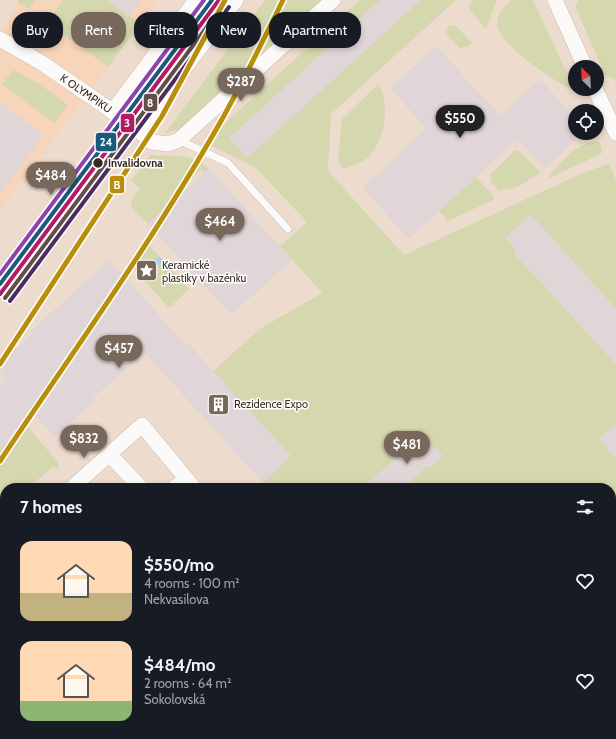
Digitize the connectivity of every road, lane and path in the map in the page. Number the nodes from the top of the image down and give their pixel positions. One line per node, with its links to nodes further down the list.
1 (196, 0): 8 (street)
2 (236, 0): 10 (street)
3 (333, 0): 12 (street)
4 (556, 0): 6 (street)
5 (0, 39): 8 (street, K OLYMPIKU)
6 (582, 60)
7 (598, 96): 11 (street)
8 (112, 112): 9 (street, K OLYMPIKU)
9 (124, 120): 10 (street, K OLYMPIKU); 14 (street)
10 (138, 130): 12 (street, K OLYMPIKU)
11 (616, 133)
12 (179, 140): 13 (lane)
13 (288, 229)
14 (0, 287)
15 (110, 454): 16 (street); 17 (street); 18 (street)
16 (77, 483)
17 (136, 483)
18 (184, 483)

